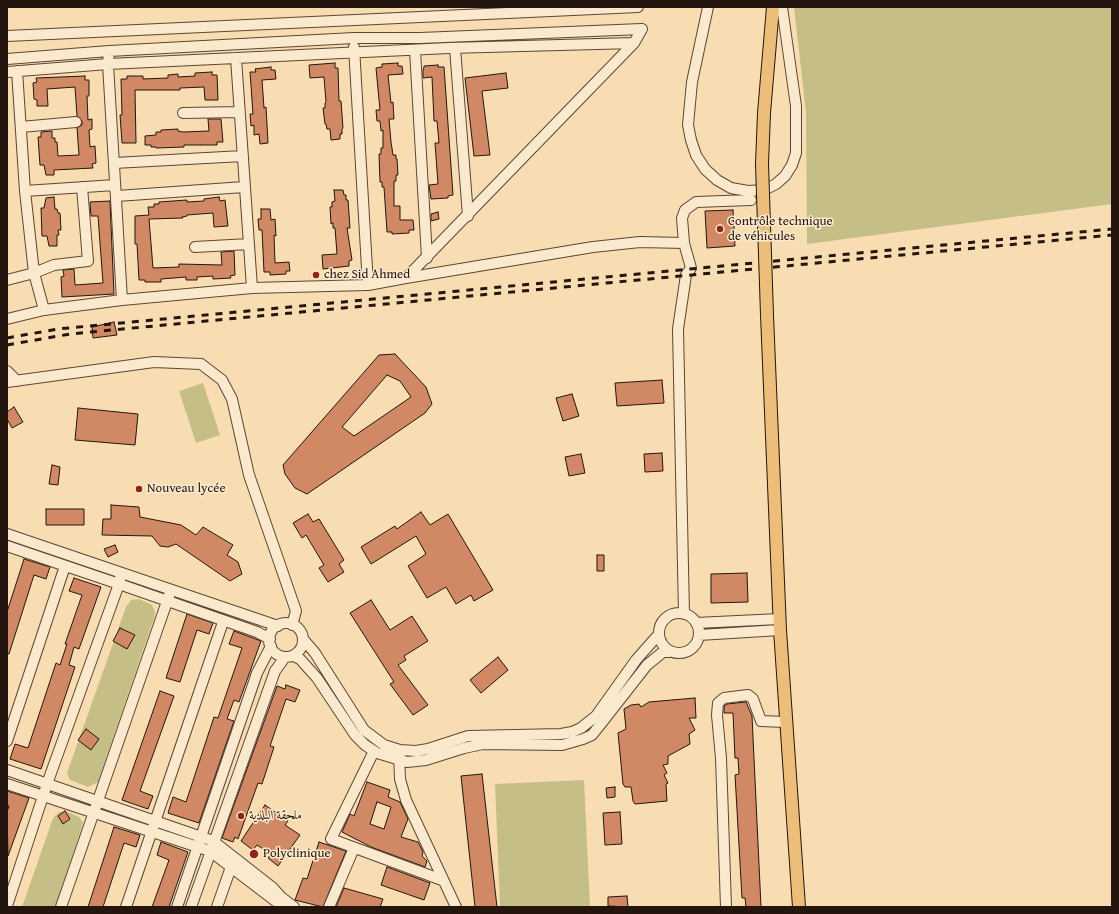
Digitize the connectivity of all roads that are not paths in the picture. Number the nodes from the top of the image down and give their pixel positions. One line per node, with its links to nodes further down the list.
1 (638, 7): 6 (street)
2 (708, 7): 4 (street)
3 (773, 7): 56 (main road, bridge)
4 (782, 7)
5 (499, 34): 7 (street); 8 (street); 9 (street)
6 (7, 36)
7 (354, 38): 12 (street); 13 (street)
8 (634, 43): 9 (street); 30 (street)
9 (497, 47): 10 (street)
10 (455, 48): 11 (street); 30 (street)
11 (415, 50): 13 (street); 34 (street)
12 (109, 51): 15 (street); 16 (street)
13 (354, 53): 14 (street); 38 (street)
14 (236, 58): 16 (street); 18 (street)
15 (12, 59): 17 (street)
16 (108, 64): 17 (street); 23 (street)
17 (10, 72): 21 (street)
18 (239, 112): 19 (street); 22 (street)
19 (183, 113)
20 (76, 122): 21 (street)
21 (21, 127): 27 (street)
22 (243, 156): 23 (street); 26 (street)
23 (114, 163): 24 (street)
24 (115, 185): 25 (street); 28 (street)
25 (82, 187): 27 (street); 35 (street)
26 (244, 187): 28 (street); 32 (street)
27 (25, 191): 35 (street)
28 (117, 196): 40 (street)
29 (751, 200): 31 (street)
30 (468, 216): 34 (street)
31 (684, 243): 36 (street); 53 (street)
32 (249, 244): 33 (street); 39 (street)
33 (195, 247)
34 (427, 258): 36 (street)
35 (34, 273): 37 (street); 41 (street)
36 (406, 278): 38 (street)
37 (7, 280)
38 (368, 285): 39 (street)
39 (252, 288): 40 (street)
40 (122, 300): 41 (street)
41 (44, 310): 42 (street)
42 (7, 319)
43 (7, 371): 44 (street)
44 (12, 381): 57 (street)
45 (11, 535): 46 (street); 49 (street)
46 (9, 547): 47 (street); 48 (street)
47 (7, 558)
48 (65, 566): 50 (street); 66 (street)
49 (121, 573): 50 (street); 51 (street)
50 (119, 584): 52 (street); 71 (street)
51 (171, 590): 52 (street); 58 (street)
52 (167, 601): 54 (street); 74 (street)
53 (684, 614): 55 (street); 59 (street)
54 (223, 622): 62 (street); 76 (street)
55 (696, 623): 56 (street); 60 (street)
56 (780, 624): 60 (street); 65 (main road)
57 (292, 625): 58 (street); 61 (street)
58 (278, 626): 62 (street)
59 (659, 634): 63 (street); 68 (street)
60 (699, 634): 63 (street)
61 (303, 639): 64 (street); 68 (street)
62 (270, 642): 64 (street); 78 (street)
63 (670, 652): 68 (street)
64 (289, 656): 67 (street); 79 (street)
65 (786, 722): 94 (street); 95 (main road)
66 (7, 741)
67 (374, 750): 68 (street); 81 (street)
68 (399, 755): 83 (street)
69 (7, 770): 71 (street)
70 (7, 784): 72 (street)
71 (47, 784): 72 (street); 73 (street); 74 (street)
72 (44, 796): 73 (street); 85 (street)
73 (60, 801): 75 (street)
74 (98, 801): 75 (street); 76 (street)
75 (94, 813): 77 (street); 86 (street)
76 (156, 821): 77 (street); 78 (street)
77 (152, 832): 80 (street); 87 (street)
78 (201, 836): 79 (street); 80 (street)
79 (212, 846): 80 (street); 82 (street); 89 (street); 91 (street)
80 (198, 847): 88 (street)
81 (354, 848): 83 (street); 92 (street)
82 (231, 867): 84 (street); 90 (street)
83 (442, 880): 93 (street)
84 (278, 905): 91 (street)
85 (7, 906)
86 (61, 907)
87 (126, 907)
88 (178, 907)
89 (191, 907)
90 (217, 907)
91 (294, 907)
92 (329, 907)
93 (456, 907)
94 (726, 907)
95 (799, 907)

